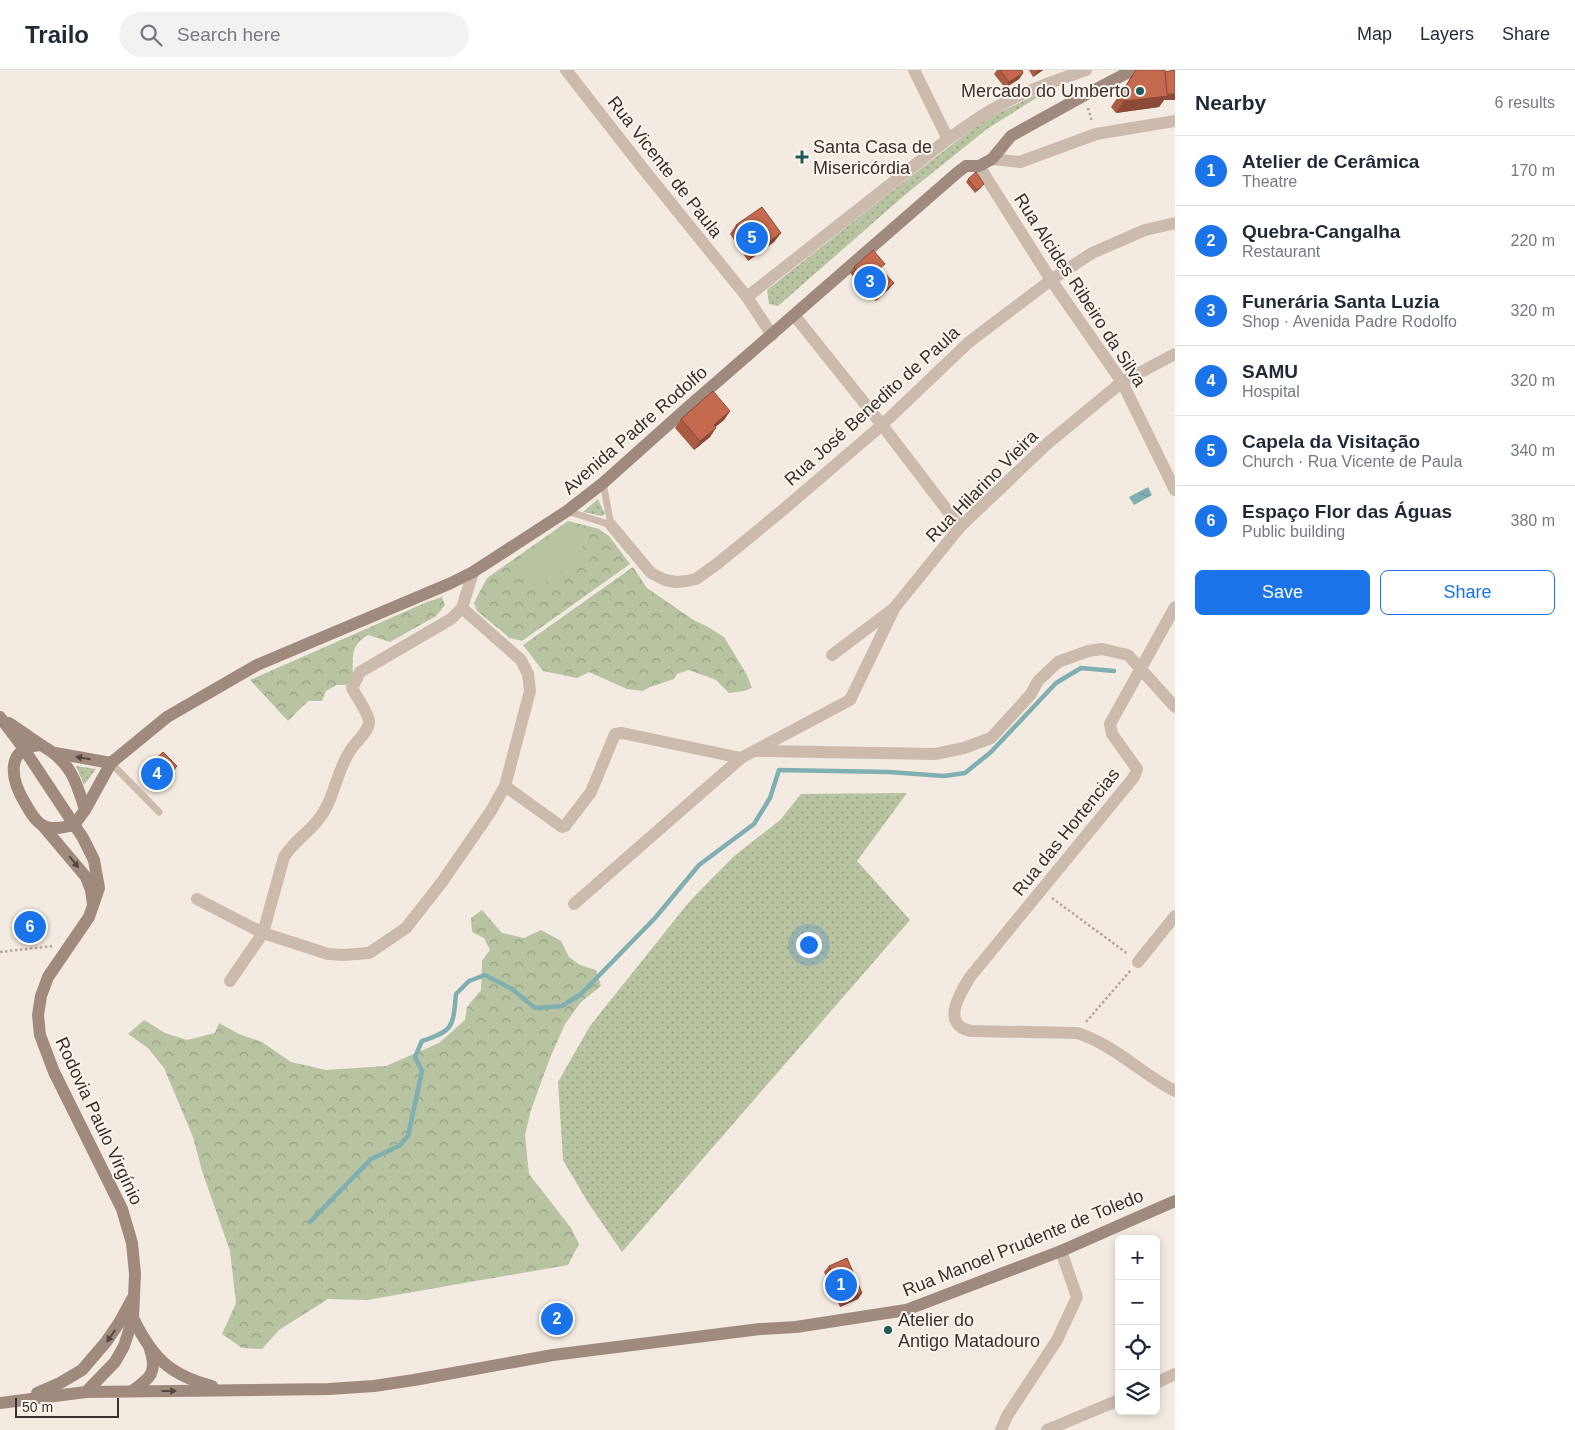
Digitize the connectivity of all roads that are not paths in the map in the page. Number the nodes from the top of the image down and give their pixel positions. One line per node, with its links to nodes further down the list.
1 (566, 70): 12 (street, Rua Vicente de Paula)
2 (914, 70): 7 (street)
3 (1086, 70): 7 (street)
4 (1143, 70): 5 (street, Avenida Padre Rodolfo)
5 (1123, 72): 8 (street, Avenida Padre Rodolfo)
6 (1175, 121): 8 (street)
7 (948, 139): 12 (street)
8 (992, 159): 9 (street, Avenida Padre Rodolfo)
9 (978, 166): 11 (street, Rua Alcides Ribeiro da Silva); 13 (street, Avenida Padre Rodolfo)
10 (1175, 223): 11 (street, Rua José Benedito de Paula)
11 (1051, 280): 16 (street, Rua Alcides Ribeiro da Silva); 17 (street, Rua José Benedito de Paula)
12 (747, 297): 14 (street, Rua Vicente de Paula)
13 (794, 315): 14 (street, Avenida Padre Rodolfo); 17 (street)
14 (772, 335): 18 (street, Avenida Padre Rodolfo)
15 (1175, 354): 16 (street, Rua Hilarino Vieira)
16 (1122, 382): 19 (street, Rua Alcides Ribeiro da Silva); 22 (street, Rua Hilarino Vieira)
17 (882, 425): 21 (street, Rua José Benedito de Paula); 22 (street)
18 (603, 483): 20 (street, Avenida Padre Rodolfo); 21 (lane)
19 (1175, 490)
20 (567, 511): 21 (lane); 23 (street, Avenida Padre Rodolfo)
21 (611, 525)
22 (960, 527): 24 (street, Rua Hilarino Vieira)
23 (473, 572): 26 (street); 36 (street, Avenida Padre Rodolfo)
24 (895, 607): 27 (street); 33 (street, Rua Hilarino Vieira)
25 (1175, 607): 28 (street, Rua das Hortencias)
26 (462, 608): 37 (street); 46 (street)
27 (832, 655)
28 (1140, 668): 29 (street); 33 (street); 49 (street, Rua das Hortencias)
29 (1175, 708)
30 (0, 718): 31 (street); 32 (street, Rodovia Paulo Virgínio)
31 (41, 745): 32 (street); 34 (street)
32 (24, 749): 40 (street, Rodovia Paulo Virgínio); 41 (street)
33 (755, 751): 35 (street, Rua Hilarino Vieira)
34 (55, 753): 36 (street, one-way to 34); 38 (street)
35 (741, 758): 37 (street); 43 (street, Rua Hilarino Vieira)
36 (111, 763): 38 (street, Avenida Padre Rodolfo); 39 (lane)
37 (505, 786): 46 (street)
38 (85, 810): 40 (street, Avenida Padre Rodolfo)
39 (159, 812)
40 (74, 825): 41 (street); 44 (street, Rodovia Paulo Virgínio)
41 (43, 826): 44 (street, one-way to 44)
42 (197, 899): 46 (street)
43 (574, 904)
44 (93, 905): 52 (street, Rodovia Paulo Virgínio)
45 (1175, 916): 47 (street)
46 (264, 933): 48 (street)
47 (1138, 962)
48 (230, 981)
49 (1175, 1092)
50 (1175, 1202): 51 (street, Rua Manoel Prudente de Toledo)
51 (1061, 1251): 58 (street, Rua Manoel Prudente de Toledo); 63 (street)
52 (135, 1293): 53 (street, Rodovia Paulo Virgínio); 60 (street, one-way to 60)
53 (133, 1318): 54 (street, Rua Manoel Prudente de Toledo); 59 (street, Rodovia Paulo Virgínio)
54 (148, 1346): 57 (street); 58 (street, Rua Manoel Prudente de Toledo)
55 (1175, 1374): 56 (street)
56 (1160, 1381)
57 (132, 1391): 58 (street, Rua Manoel Prudente de Toledo, one-way to 58); 59 (street, Rua Manoel Prudente de Toledo)
58 (229, 1391)
59 (86, 1392): 60 (street)
60 (26, 1398): 62 (street)
61 (1115, 1402): 64 (street)
62 (0, 1403)
63 (1001, 1430)
64 (1047, 1430)

